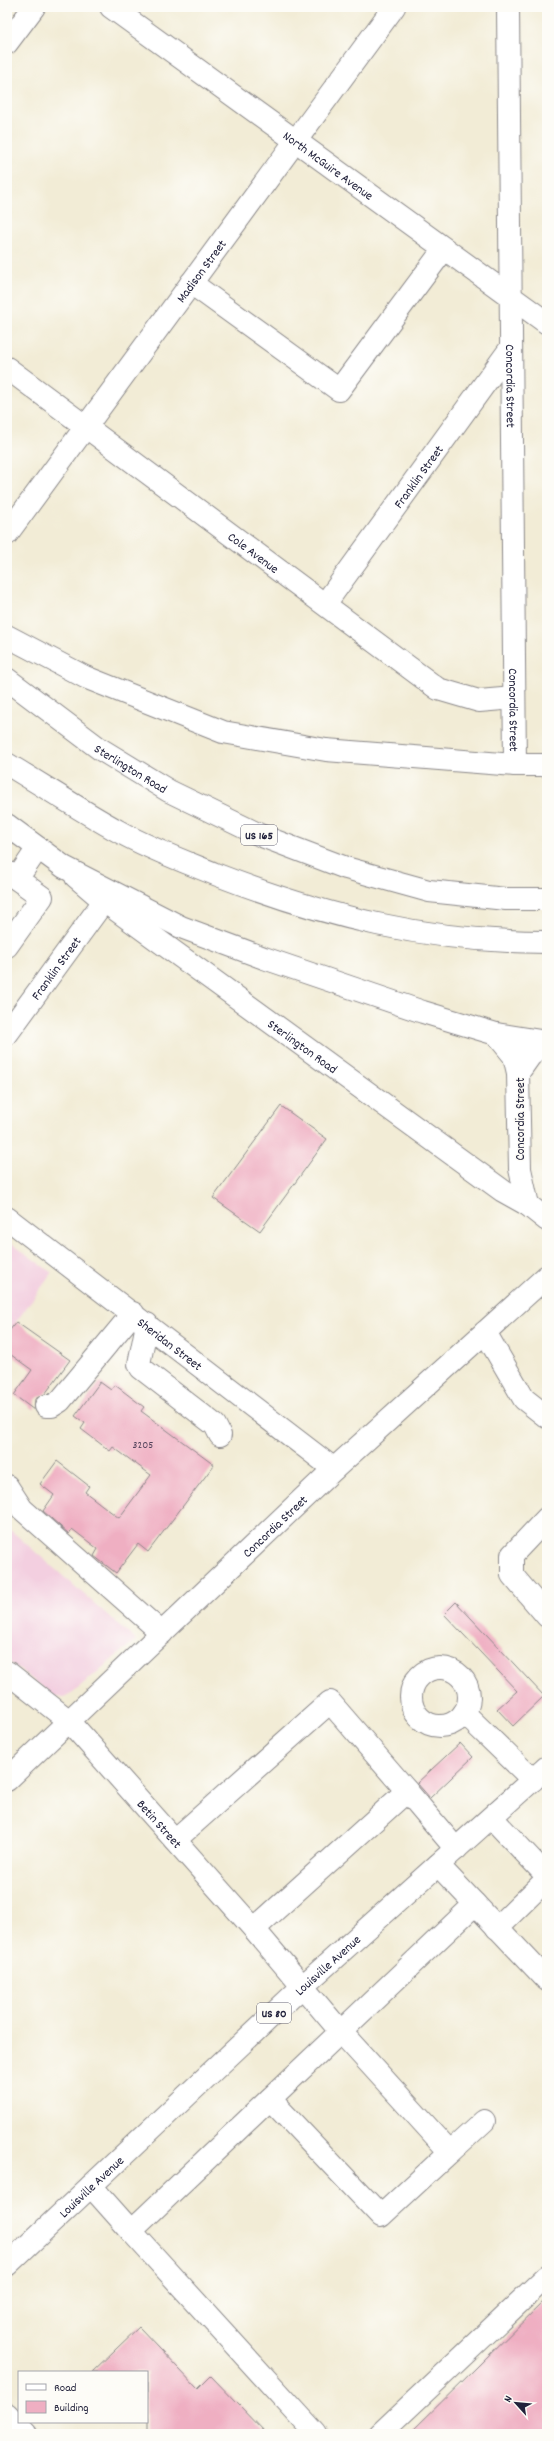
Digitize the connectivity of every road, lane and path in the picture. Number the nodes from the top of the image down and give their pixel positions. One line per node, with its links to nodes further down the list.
1 (34, 7): 5 (main road)
2 (111, 7): 6 (main road, North McGuire Avenue)
3 (394, 7): 6 (main road, Madison Street)
4 (508, 7): 9 (main road, Concordia Street)
5 (7, 43)
6 (297, 140): 7 (main road, North McGuire Avenue); 8 (main road, Madison Street)
7 (444, 249): 8 (main road); 9 (main road, North McGuire Avenue)
8 (191, 283): 13 (main road, Madison Street)
9 (509, 295): 10 (main road, North McGuire Avenue); 11 (main road, Concordia Street)
10 (547, 323)
11 (510, 349): 15 (main road, Franklin Street); 18 (main road, Concordia Street)
12 (7, 368): 13 (main road, Cole Avenue)
13 (84, 427): 14 (main road, Madison Street); 15 (main road, Cole Avenue)
14 (7, 534)
15 (325, 604): 18 (main road, Cole Avenue)
16 (7, 636): 20 (main road)
17 (7, 679): 26 (main road, Sterlington Road / US 165)
18 (514, 698): 20 (main road, Concordia Street)
19 (7, 764): 28 (main road)
20 (514, 765): 21 (main road)
21 (547, 765)
22 (7, 825): 23 (main road)
23 (38, 848): 24 (main road); 25 (main road)
24 (64, 867): 27 (main road, Sterlington Road); 31 (main road)
25 (12, 875): 29 (main road)
26 (547, 899)
27 (104, 902): 30 (main road, Franklin Street); 35 (main road, Sterlington Road)
28 (547, 942)
29 (7, 946)
30 (8, 1029)
31 (496, 1034): 32 (main road); 34 (main road)
32 (547, 1042)
33 (547, 1046): 34 (main road, Concordia Street)
34 (518, 1073): 35 (main road, Concordia Street)
35 (528, 1205): 37 (main road, Sterlington Road)
36 (7, 1218): 39 (main road, Sheridan Street)
37 (547, 1220)
38 (547, 1276): 40 (main road, Concordia Street)
39 (140, 1319): 41 (main road); 43 (main road); 44 (main road, Sheridan Street)
40 (485, 1332): 42 (main road); 44 (main road, Concordia Street)
41 (46, 1406)
42 (547, 1417)
43 (220, 1435)
44 (334, 1469): 48 (main road, Concordia Street)
45 (7, 1486): 48 (main road)
46 (547, 1518): 47 (main road)
47 (547, 1616)
48 (162, 1632): 51 (main road, Concordia Street)
49 (7, 1672): 51 (main road, Betin Street)
50 (464, 1713): 52 (main road)
51 (69, 1721): 53 (main road, Concordia Street); 56 (main road, Betin Street)
52 (540, 1774): 55 (main road, Louisville Avenue / US 80)
53 (7, 1780)
54 (407, 1791): 56 (main road); 57 (main road); 63 (main road)
55 (492, 1818): 57 (main road, Louisville Avenue / US 80); 59 (main road)
56 (175, 1840): 63 (main road, Betin Street)
57 (456, 1849): 58 (main road, Louisville Avenue / US 80)
58 (438, 1865): 61 (main road); 65 (main road, Louisville Avenue / US 80)
59 (547, 1876)
60 (547, 1879): 62 (main road)
61 (475, 1904): 62 (main road); 66 (main road)
62 (497, 1928): 64 (main road)
63 (254, 1929): 65 (main road, Betin Street)
64 (547, 1980)
65 (303, 1986): 66 (main road, Betin Street); 70 (main road, Louisville Avenue / US 80)
66 (341, 2032): 67 (main road); 69 (main road, Betin Street)
67 (270, 2099): 69 (main road); 71 (main road)
68 (484, 2121): 69 (main road)
69 (450, 2152)
70 (91, 2186): 71 (main road); 72 (main road, Louisville Avenue / US 80)
71 (131, 2231): 76 (main road)
72 (7, 2265)
73 (547, 2276): 77 (main road)
74 (7, 2414): 75 (main road)
75 (26, 2434)
76 (316, 2434)
77 (380, 2434)

